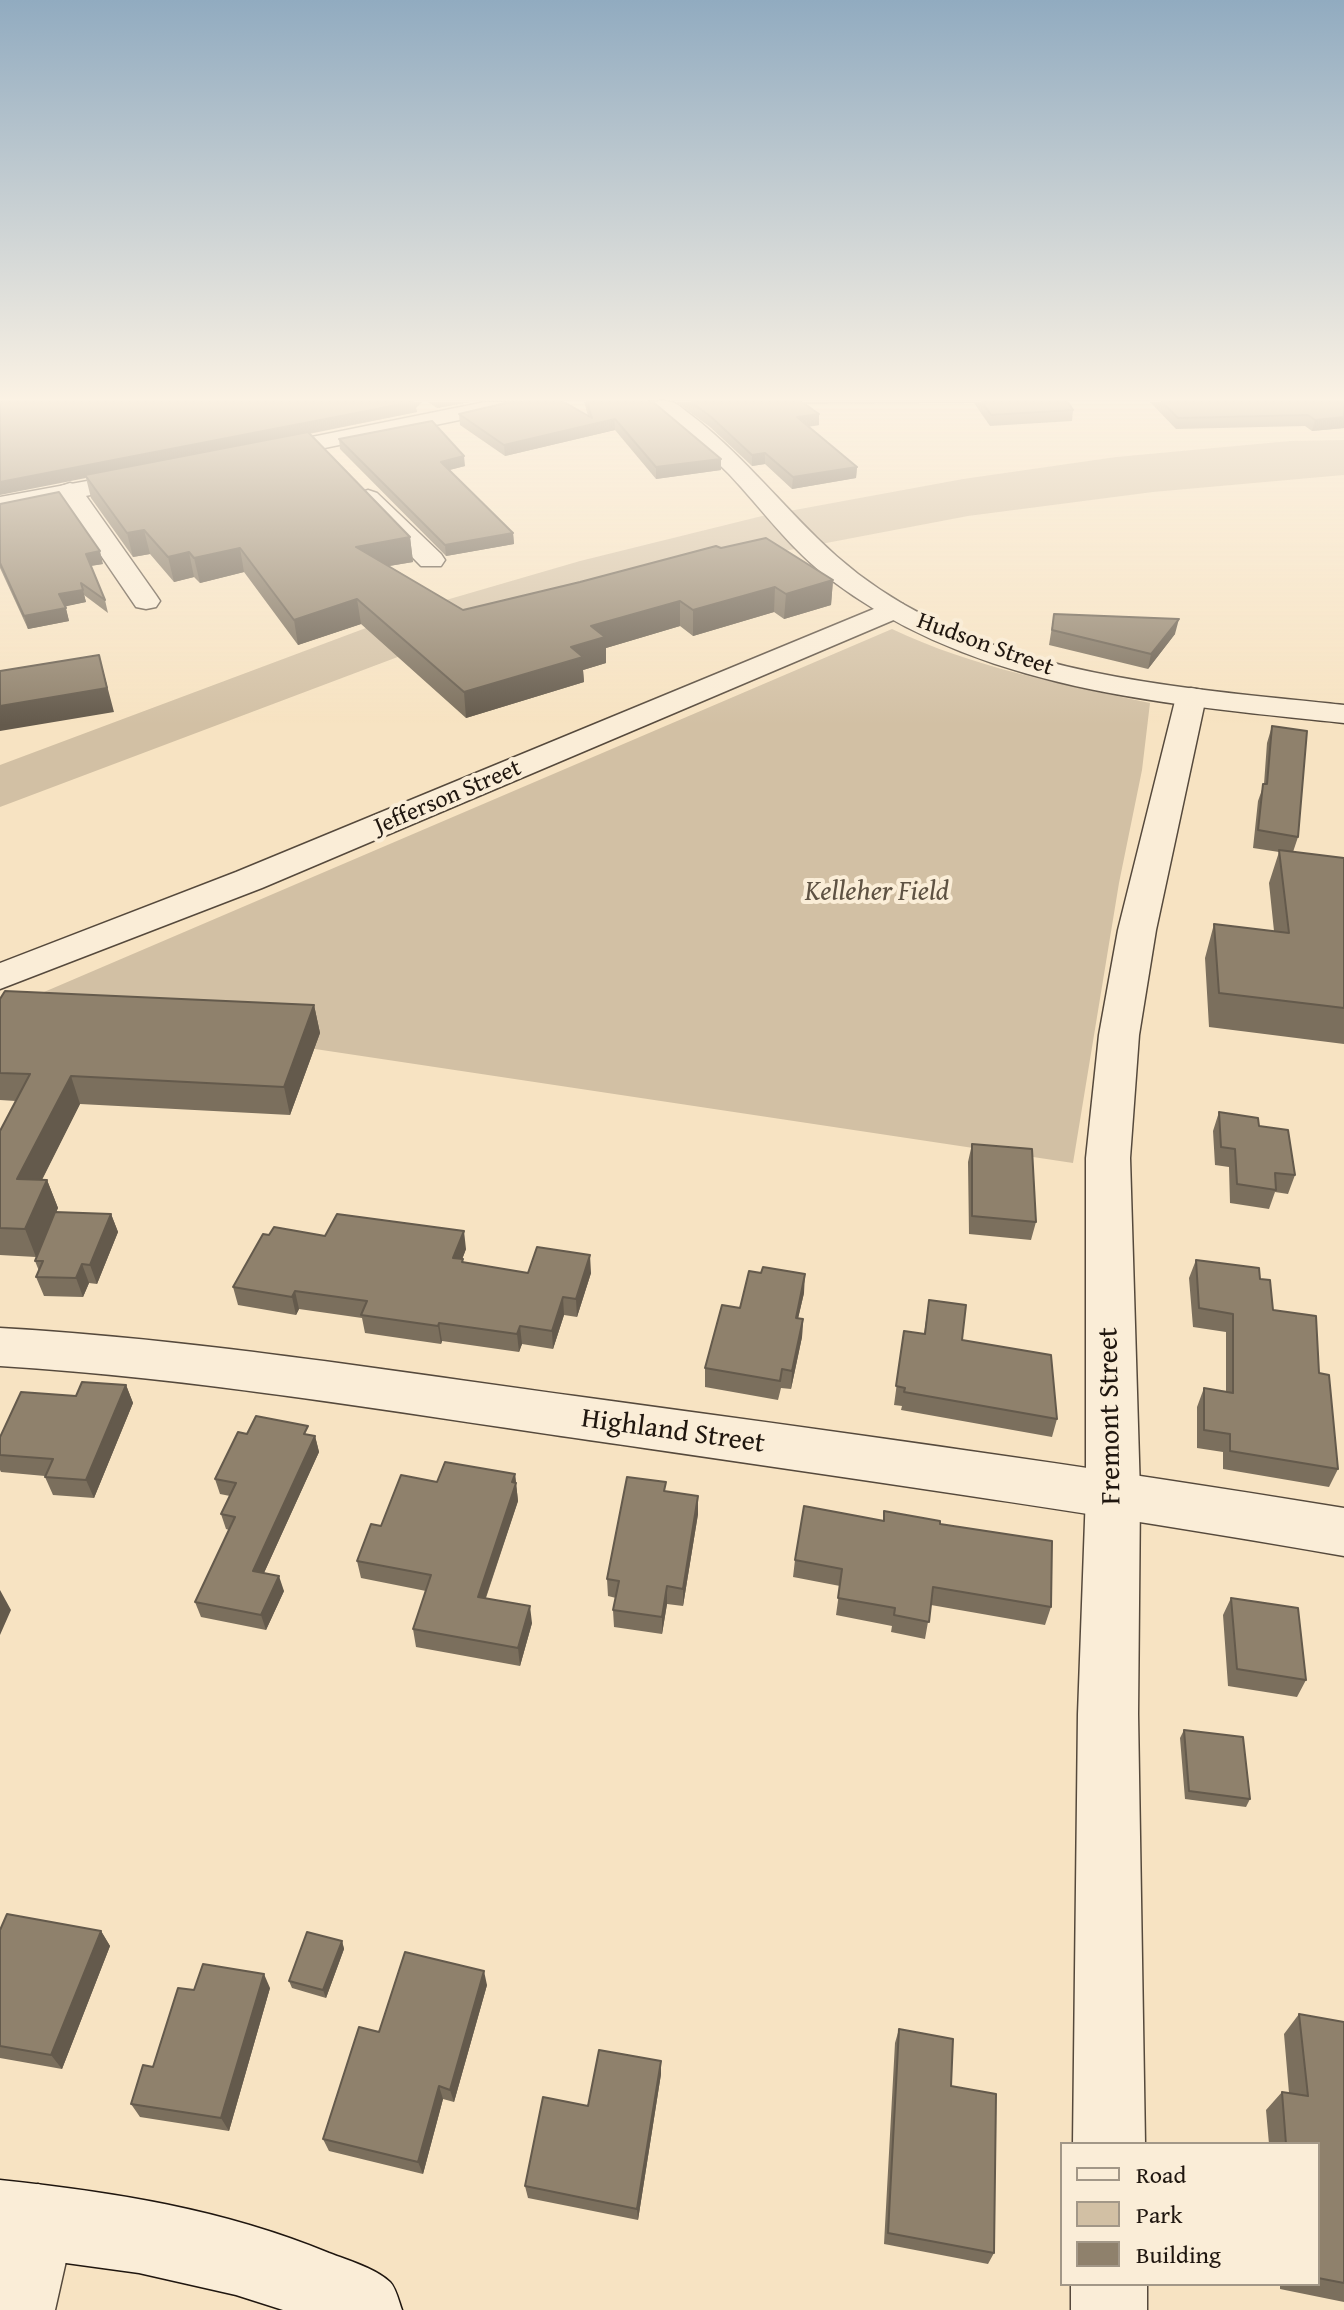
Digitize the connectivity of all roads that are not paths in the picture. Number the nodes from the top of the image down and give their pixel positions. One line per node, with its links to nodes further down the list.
1 (83, 510): 5 (street)
2 (381, 510): 4 (street)
3 (777, 510): 6 (street, Hudson Street)
4 (431, 560)
5 (146, 601)
6 (893, 610): 7 (street, Hudson Street); 9 (street, Jefferson Street)
7 (1191, 697): 8 (street, Hudson Street); 11 (street, Fremont Street)
8 (1344, 714)
9 (0, 977)
10 (0, 1347): 11 (street, Highland Street)
11 (1113, 1493): 12 (street, Highland Street); 13 (street, Fremont Street)
12 (1344, 1532)
13 (1109, 2142)
14 (19, 2219): 16 (street); 17 (street)
15 (1109, 2286): 18 (street)
16 (17, 2310)
17 (364, 2310)
18 (1109, 2310)

